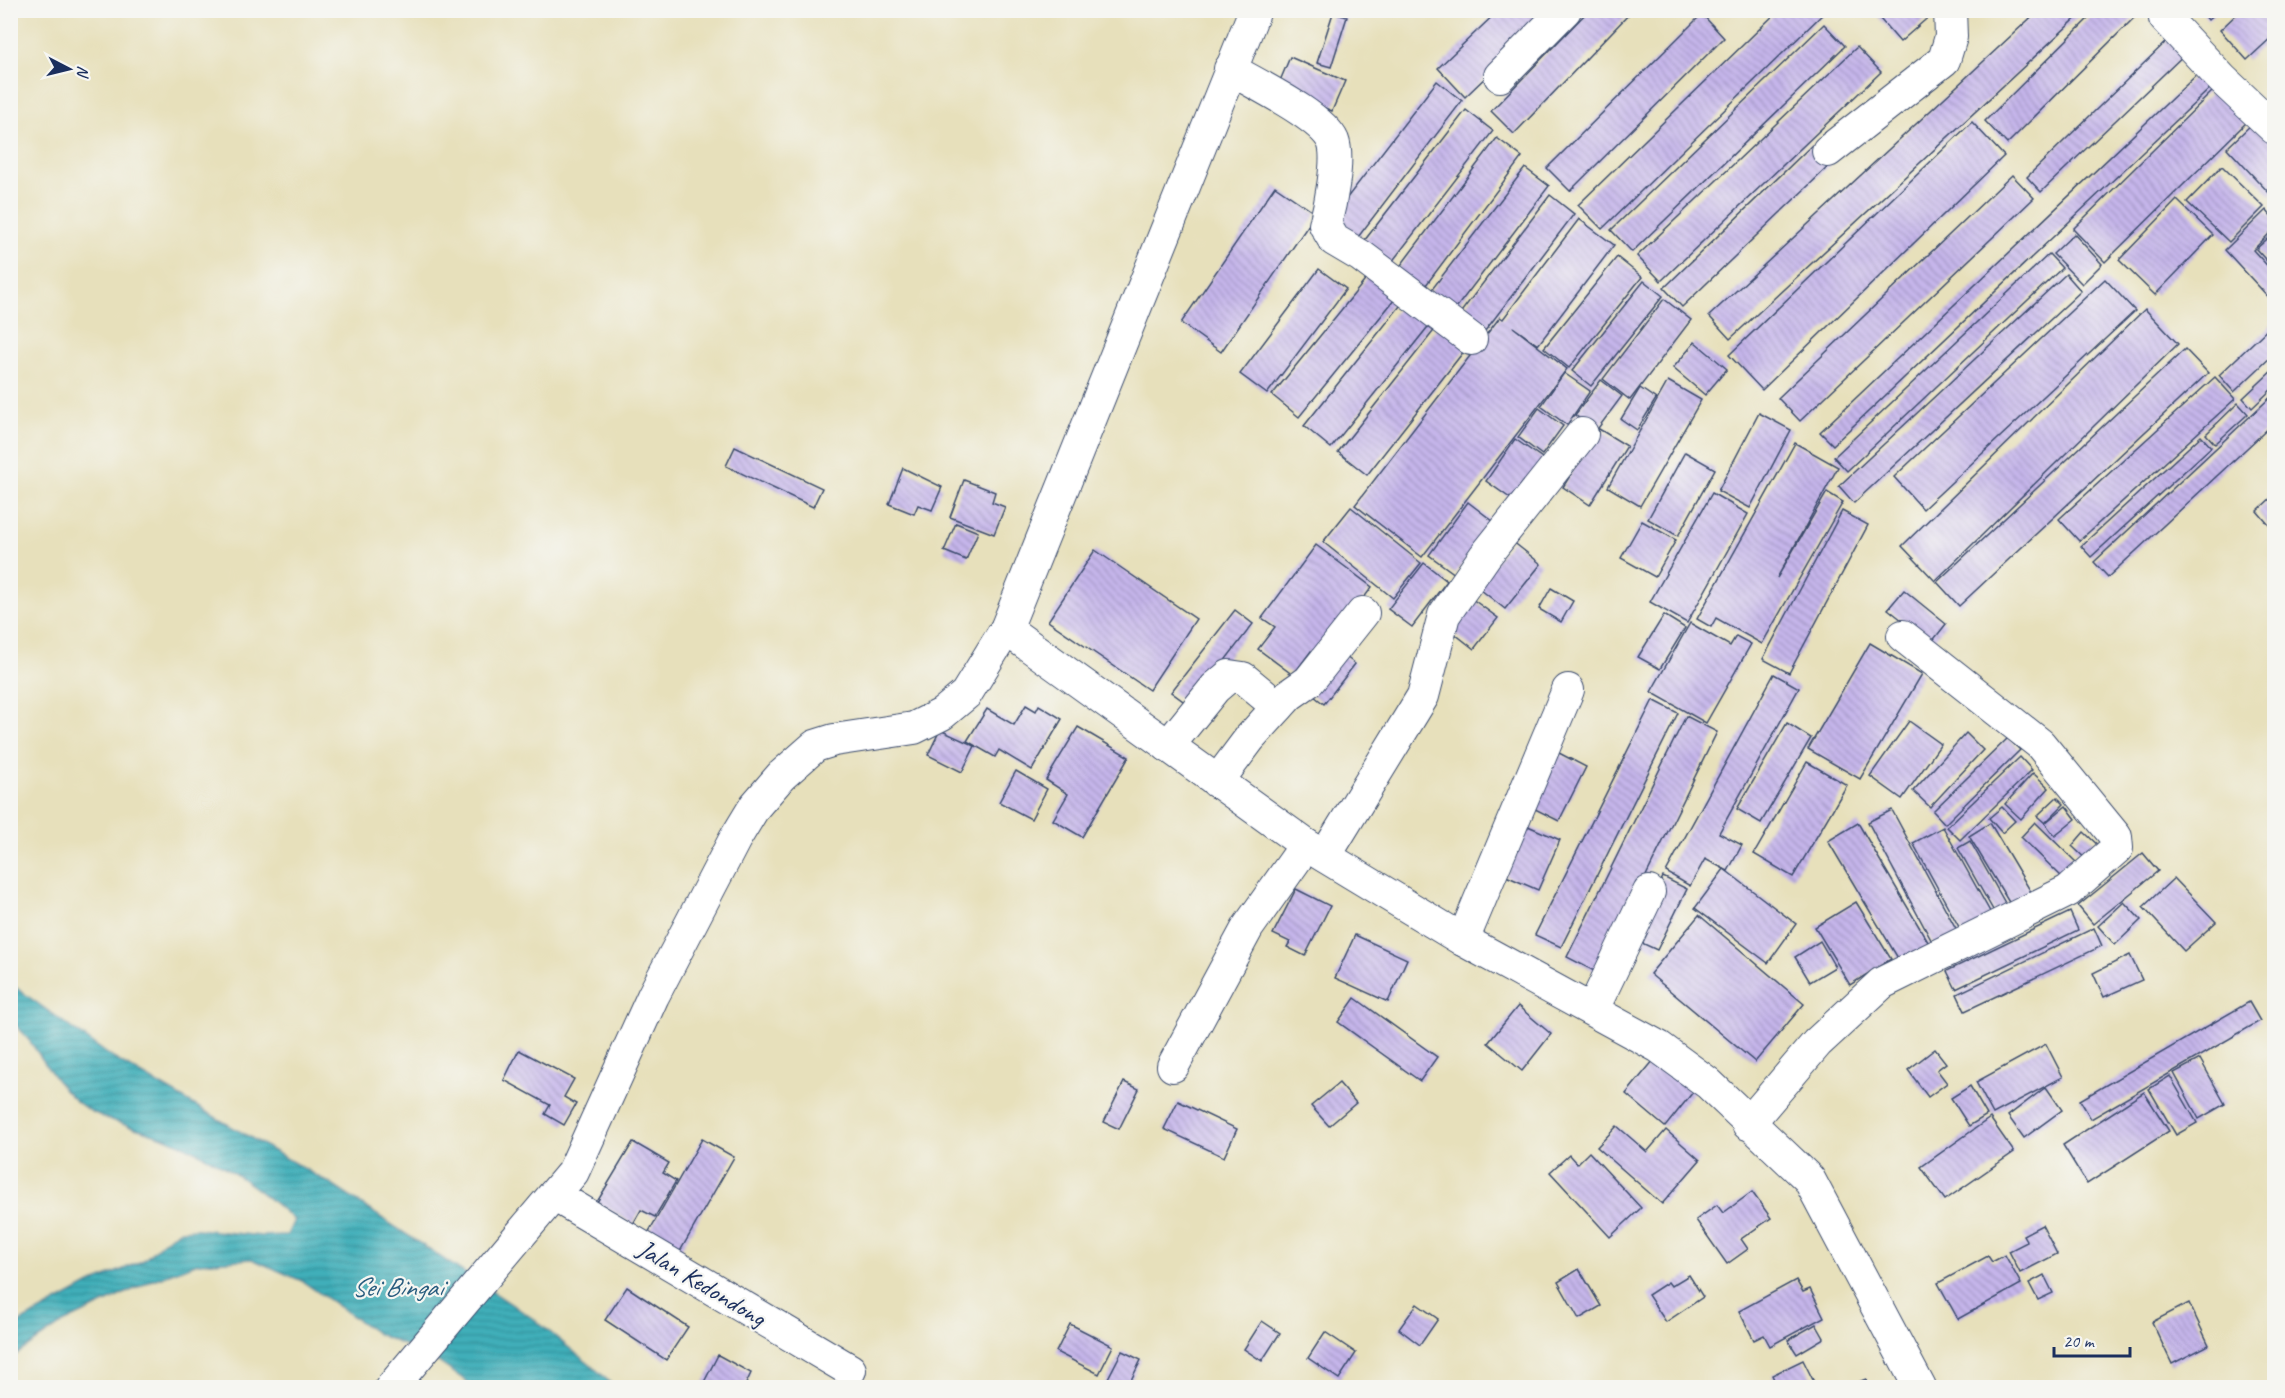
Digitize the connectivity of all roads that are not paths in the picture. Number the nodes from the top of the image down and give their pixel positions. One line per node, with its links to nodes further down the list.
1 (1254, 10): 5 (street)
2 (1565, 10): 6 (street)
3 (1950, 10): 8 (street)
4 (2167, 10): 7 (street)
5 (1230, 69): 9 (street); 12 (street)
6 (1500, 76)
7 (2274, 128)
8 (1828, 151)
9 (1471, 339)
10 (1582, 434): 18 (street)
11 (1363, 613): 15 (street)
12 (1006, 629): 16 (street); 24 (street)
13 (1903, 636): 23 (street)
14 (1568, 690): 20 (street)
15 (1278, 707): 16 (street); 17 (street)
16 (1168, 746): 17 (street)
17 (1217, 782): 18 (street)
18 (1315, 850): 20 (street); 22 (street)
19 (1649, 892): 21 (street)
20 (1463, 940): 21 (street)
21 (1593, 1010): 23 (street)
22 (1173, 1066)
23 (1748, 1124): 27 (street)
24 (544, 1207): 25 (street, Jalan Kedondong); 26 (street)
25 (850, 1370)
26 (394, 1384)
27 (1920, 1388)

